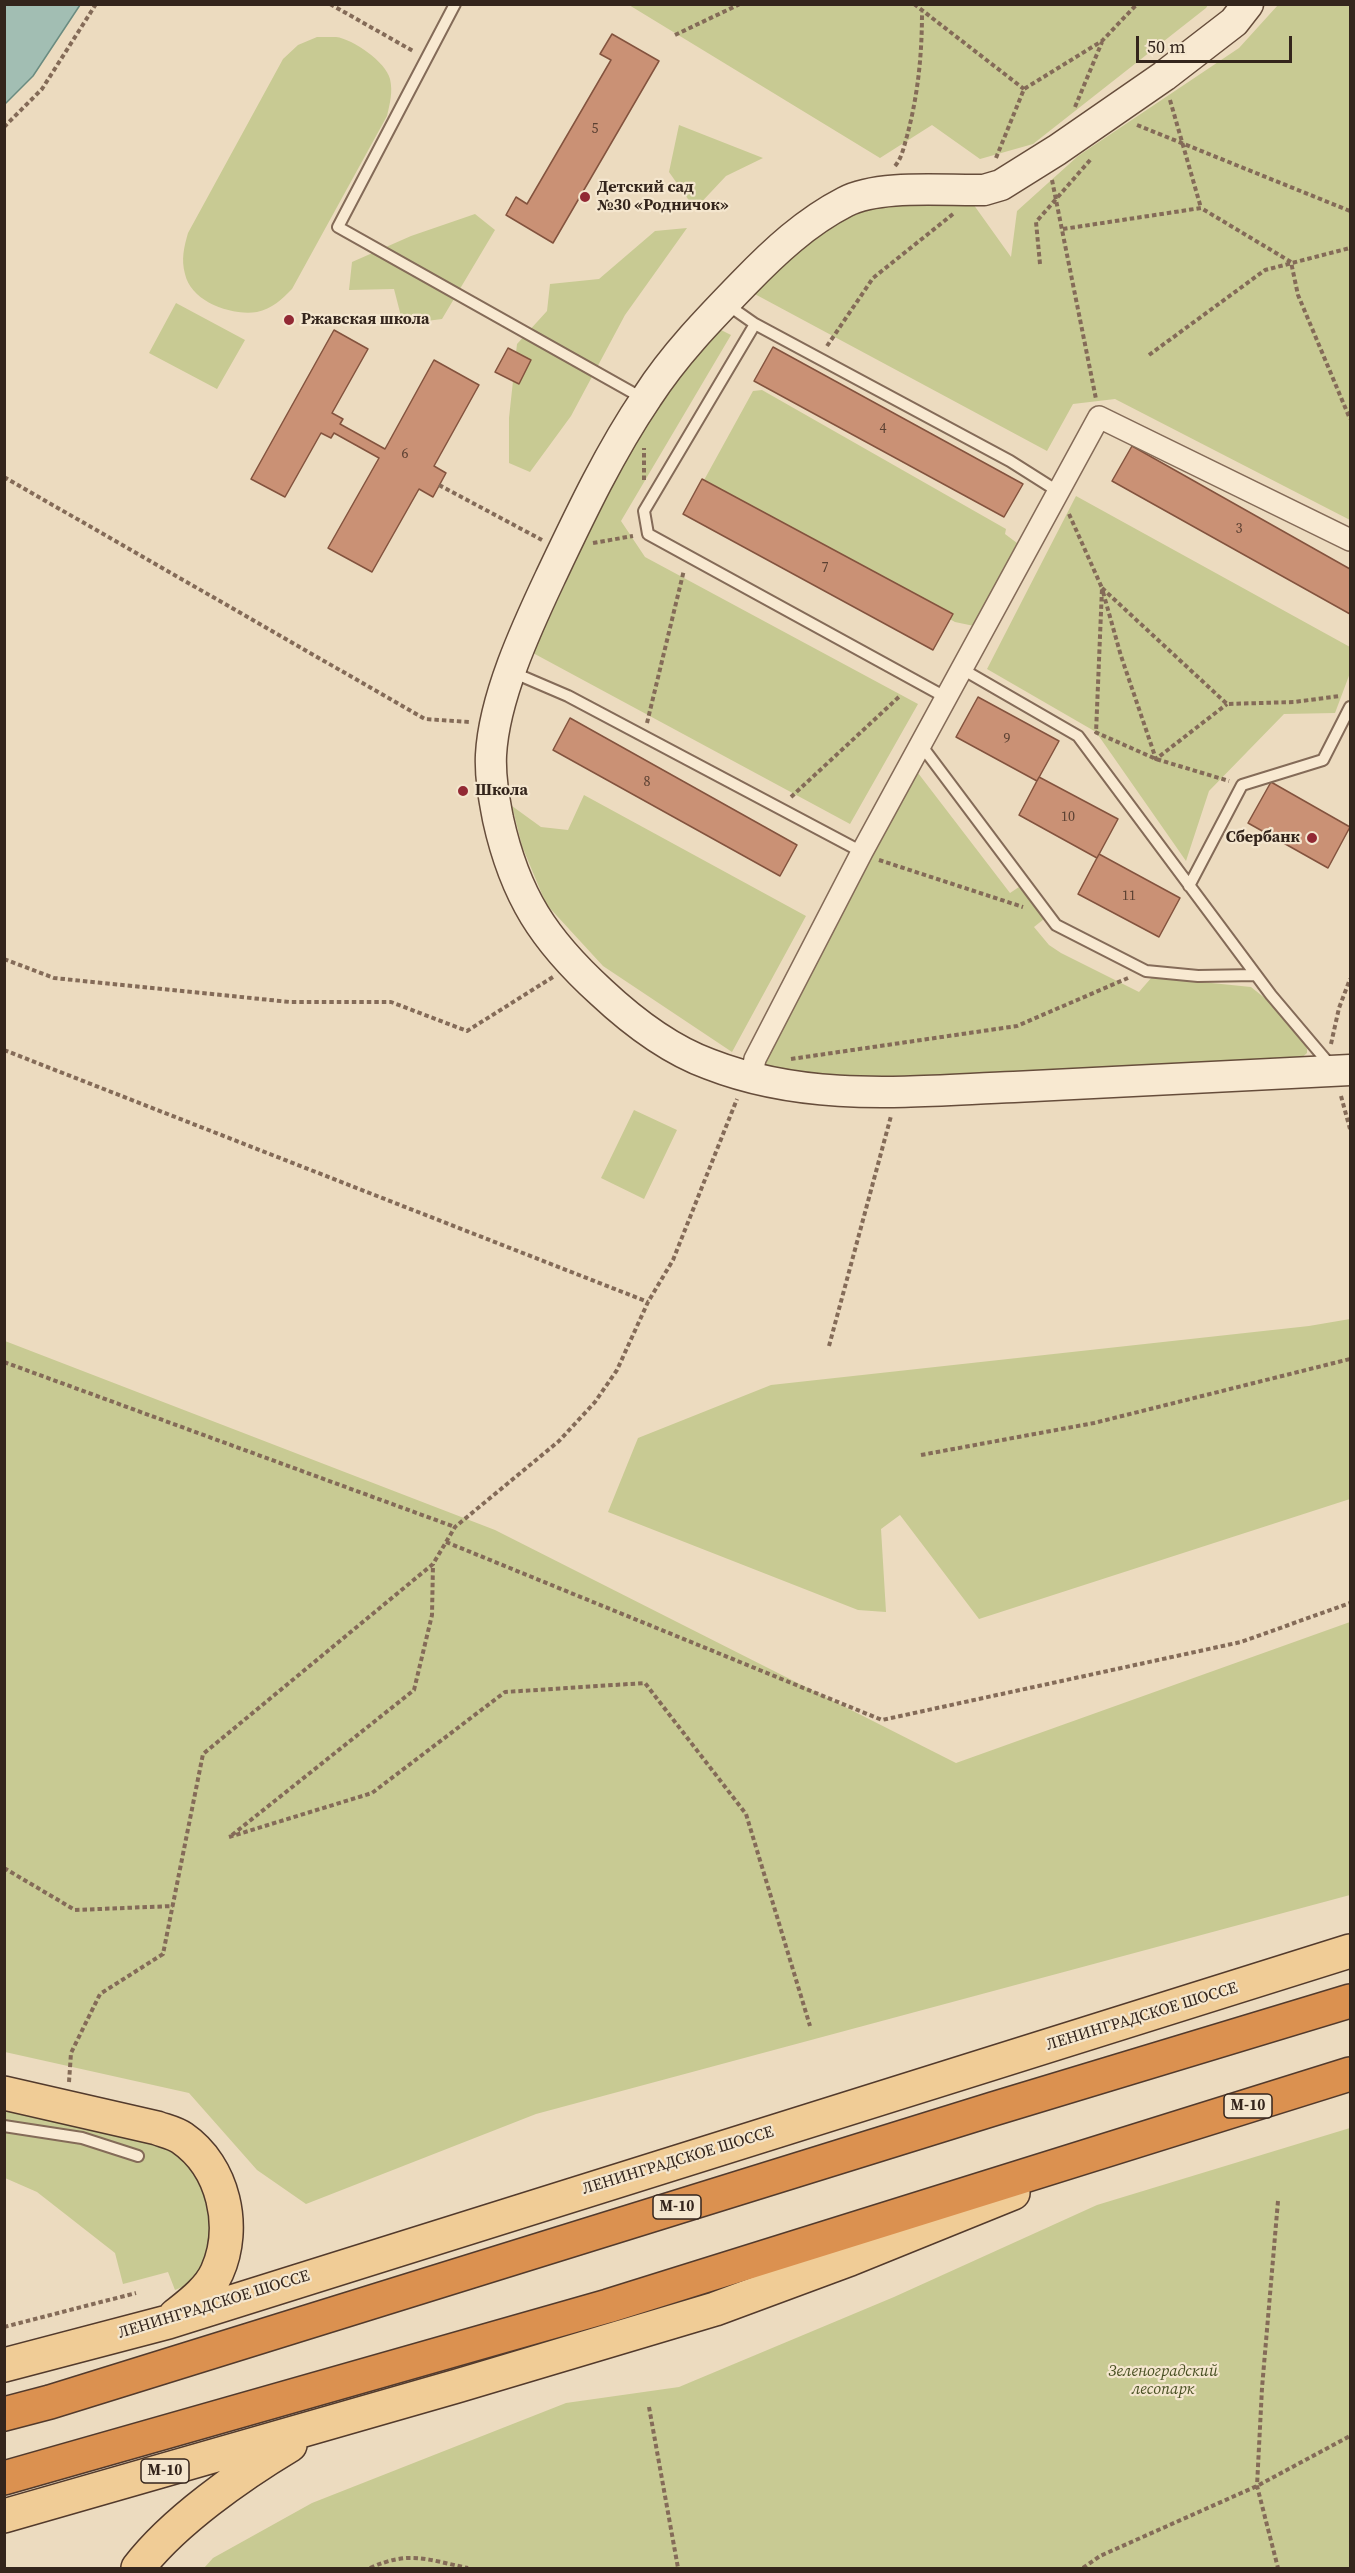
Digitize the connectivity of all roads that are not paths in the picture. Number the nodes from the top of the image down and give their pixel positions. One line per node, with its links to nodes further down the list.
1 (455, 4): 5 (lane)
2 (1248, 4): 3 (street)
3 (725, 302): 4 (lane); 5 (street)
4 (755, 324): 6 (lane); 10 (lane)
5 (645, 399): 9 (street)
6 (1059, 492): 7 (street); 8 (street)
7 (1350, 540)
8 (962, 669): 10 (street); 14 (lane)
9 (512, 671): 13 (lane); 16 (street)
10 (946, 698): 12 (street)
11 (1350, 707): 14 (lane)
12 (921, 745): 13 (street); 15 (lane)
13 (862, 852): 16 (street)
14 (1189, 886): 15 (lane)
15 (1256, 975): 17 (lane)
16 (747, 1070): 17 (street)
17 (1343, 1071)
18 (1350, 1951): 26 (main road, ЛЕНИНГРАДСКОЕ ШОССЕ)
19 (1350, 2001): 28 (highway, М-10)
20 (1350, 2074): 24 (highway, М-10)
21 (4, 2093): 22 (main road)
22 (78, 2116): 23 (lane); 25 (lane); 26 (main road)
23 (4, 2126)
24 (1145, 2139): 29 (main road, М-10); 30 (highway, М-10)
25 (138, 2156)
26 (168, 2322): 27 (main road, ЛЕНИНГРАДСКОЕ ШОССЕ)
27 (4, 2365)
28 (4, 2414)
29 (325, 2425): 31 (main road, М-10); 32 (main road)
30 (4, 2478)
31 (4, 2516)
32 (138, 2568)

